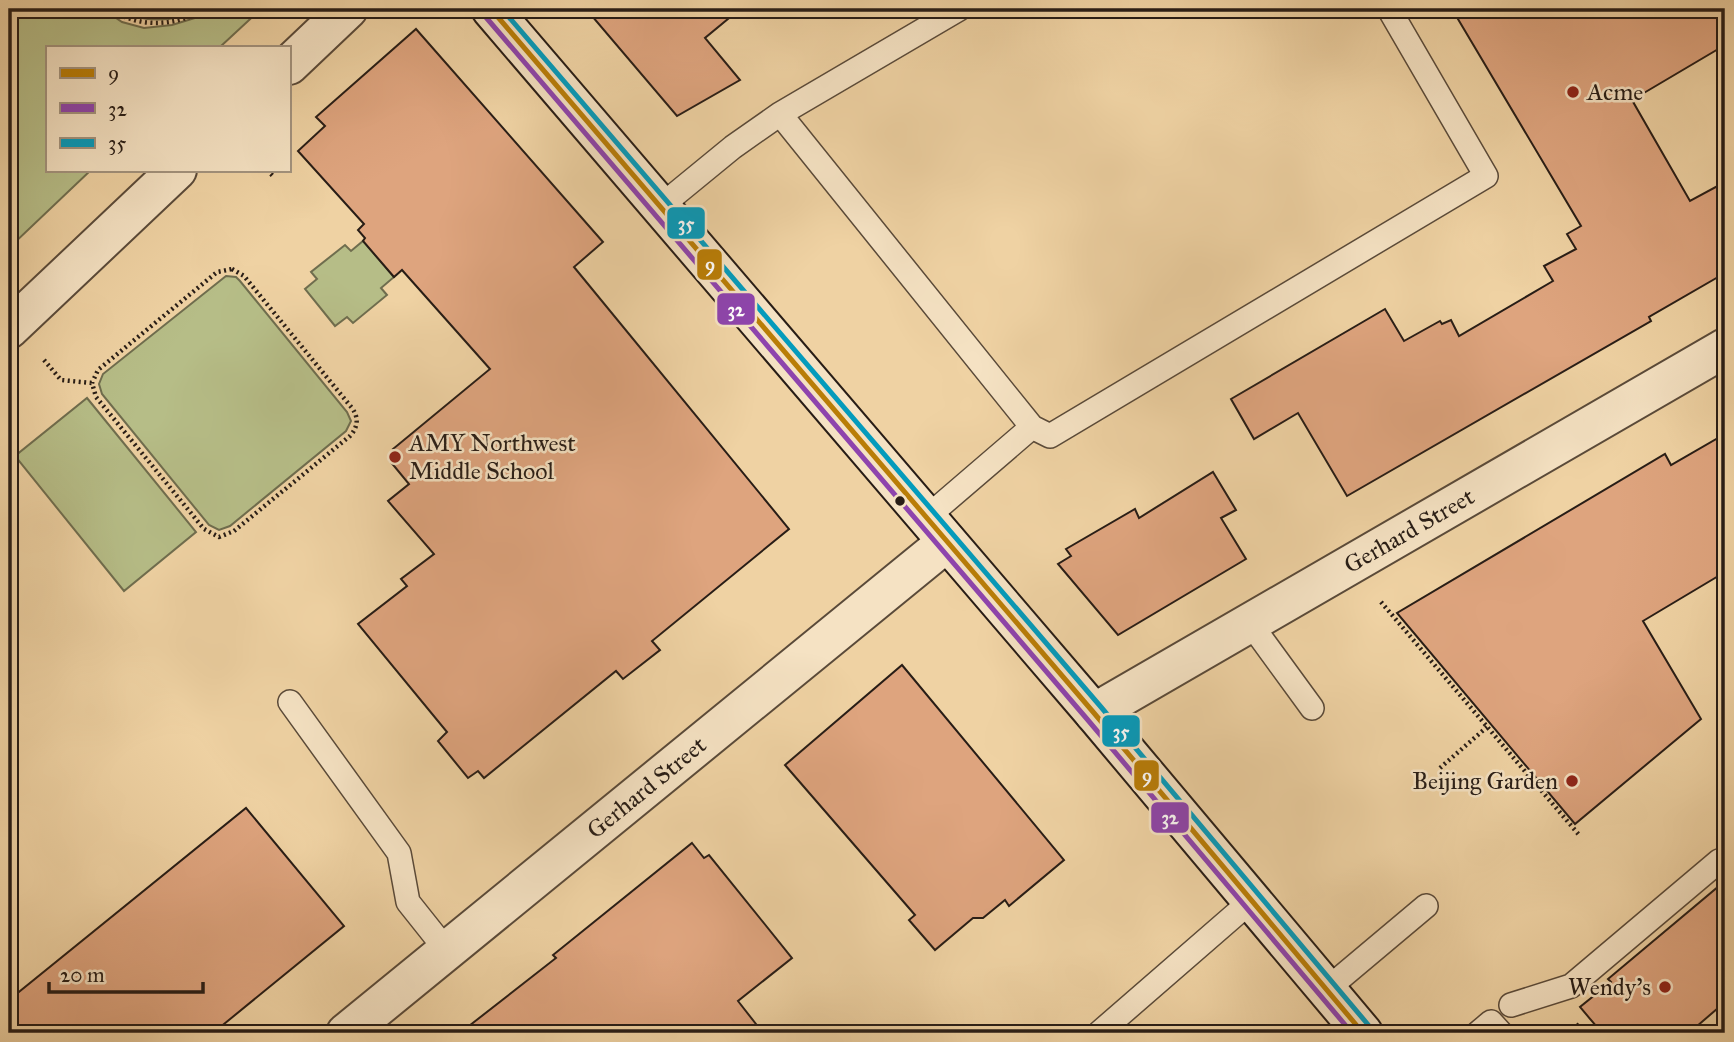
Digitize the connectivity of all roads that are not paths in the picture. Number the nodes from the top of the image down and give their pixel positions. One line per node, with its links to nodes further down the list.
1 (348, 9): 5 (street)
2 (491, 9): 8 (street)
3 (959, 9): 6 (lane)
4 (1389, 9): 11 (lane)
5 (290, 64)
6 (780, 114): 8 (lane); 11 (lane)
7 (175, 172): 9 (street)
8 (661, 206): 12 (street)
9 (9, 329)
10 (1725, 348): 13 (street, Gerhard Street)
11 (1032, 427): 12 (lane)
12 (937, 530): 16 (street); 20 (street, Gerhard Street)
13 (1250, 623): 15 (lane); 16 (street, Gerhard Street)
14 (290, 702): 20 (lane)
15 (1312, 708)
16 (1094, 713): 18 (street)
17 (1725, 859): 22 (lane)
18 (1251, 901): 21 (street); 24 (lane)
19 (1426, 906): 21 (lane)
20 (447, 951): 23 (street, Gerhard Street)
21 (1326, 989): 25 (street)
22 (1511, 1005)
23 (346, 1033)
24 (1099, 1033)
25 (1363, 1033)

